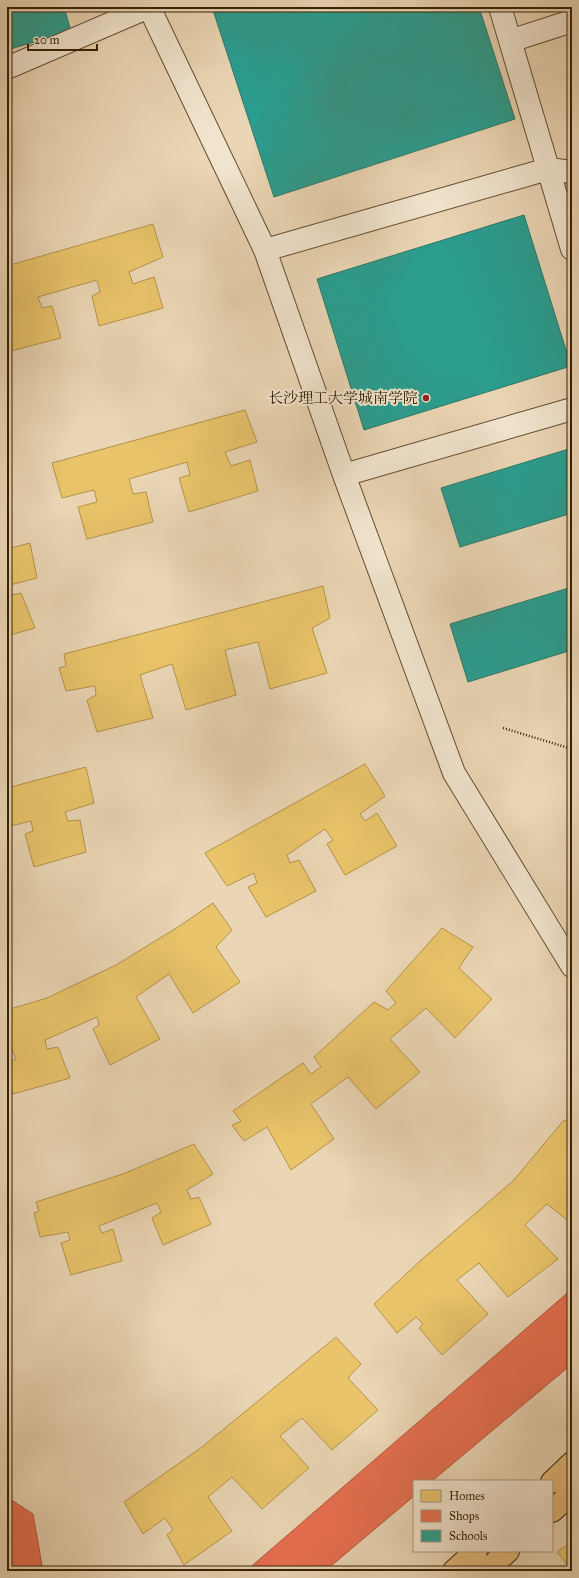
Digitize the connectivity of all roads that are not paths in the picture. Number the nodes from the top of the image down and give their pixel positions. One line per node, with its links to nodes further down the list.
1 (149, 7): 5 (street); 9 (street)
2 (500, 7): 4 (street)
3 (572, 21): 4 (street)
4 (510, 41): 6 (street)
5 (7, 68)
6 (548, 169): 7 (street); 8 (street); 9 (street)
7 (572, 172)
8 (572, 249)
9 (265, 250): 11 (street)
10 (572, 409): 11 (street)
11 (344, 475): 12 (street)
12 (572, 966)
13 (572, 1464): 14 (main road)
14 (553, 1481)
15 (572, 1493): 16 (main road)
16 (553, 1510)
17 (475, 1552): 19 (main road)
18 (507, 1552): 20 (main road)
19 (454, 1571)
20 (486, 1571)

